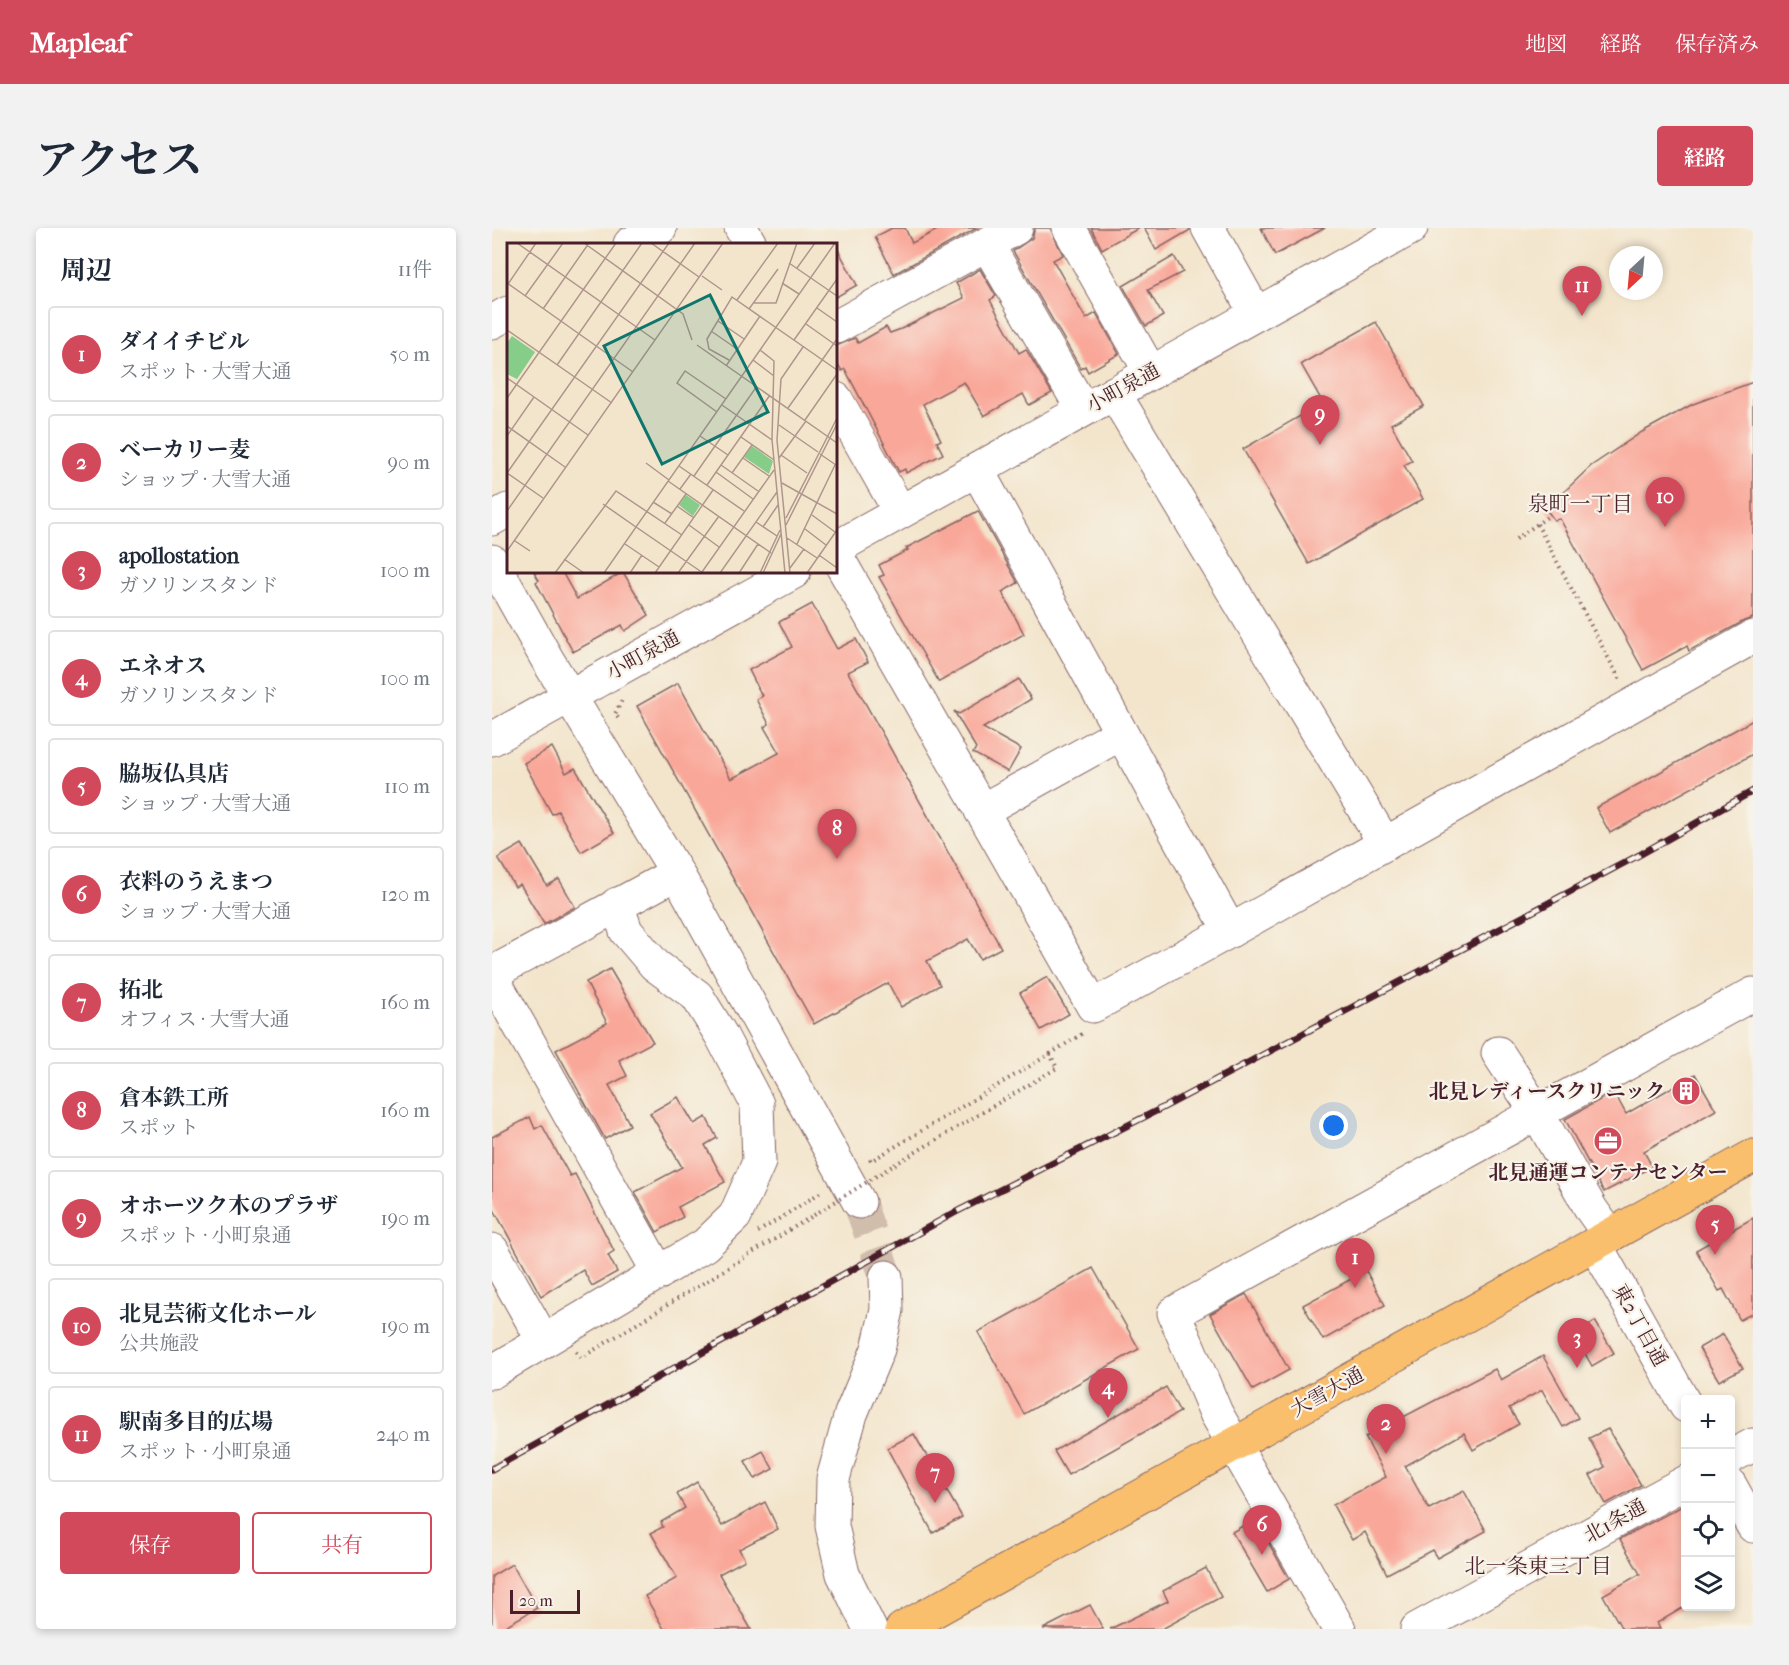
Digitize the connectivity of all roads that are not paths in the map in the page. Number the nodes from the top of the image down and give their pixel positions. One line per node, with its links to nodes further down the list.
1 (660, 228): 7 (street)
2 (741, 228): 8 (street)
3 (1016, 228): 9 (street)
4 (1069, 228): 14 (street)
5 (1208, 228): 11 (street)
6 (1411, 228): 11 (street, 小町泉通)
7 (632, 243)
8 (749, 243)
9 (987, 244): 13 (street); 17 (street)
10 (507, 314): 12 (street)
11 (1256, 314): 14 (street, 小町泉通)
12 (492, 322)
13 (837, 326)
14 (1150, 373): 15 (street, 小町泉通)
15 (1114, 393): 17 (street, 小町泉通); 31 (street)
16 (837, 401): 20 (street)
17 (1083, 410): 18 (street, 小町泉通)
18 (977, 470): 20 (street, 小町泉通); 28 (street)
19 (507, 511): 21 (street)
20 (900, 512): 22 (street, 小町泉通)
21 (492, 519)
22 (837, 547)
23 (837, 557): 30 (street)
24 (492, 561): 27 (street)
25 (792, 573): 27 (street, 小町泉通)
26 (1753, 637): 31 (street)
27 (570, 695): 29 (street, 小町泉通); 32 (street)
28 (1120, 734): 30 (street); 34 (street)
29 (492, 739)
30 (981, 811): 34 (street)
31 (1384, 844): 34 (street)
32 (677, 873): 33 (street); 40 (street)
33 (617, 904): 35 (street); 43 (street)
34 (1230, 931)
35 (492, 975): 43 (street)
36 (1753, 994): 38 (street)
37 (1498, 1053): 38 (street, 東2丁目通)
38 (1538, 1114): 41 (street, 東2丁目通); 48 (street)
39 (1753, 1156): 41 (highway, 大雪大通)
40 (859, 1202)
41 (1602, 1240): 47 (street, 東2丁目通); 48 (highway, 大雪大通)
42 (492, 1250): 45 (street)
43 (659, 1273): 45 (street)
44 (886, 1277): 54 (street)
45 (558, 1344): 46 (street)
46 (492, 1372)
47 (1681, 1396)
48 (1234, 1443): 55 (highway, 大雪大通); 56 (street)
49 (1753, 1445): 50 (street)
50 (1735, 1455)
51 (1681, 1485): 57 (street, 北1条通)
52 (1735, 1492): 53 (street)
53 (1753, 1526)
54 (870, 1629)
55 (902, 1629)
56 (1338, 1629)
57 (1417, 1629)

